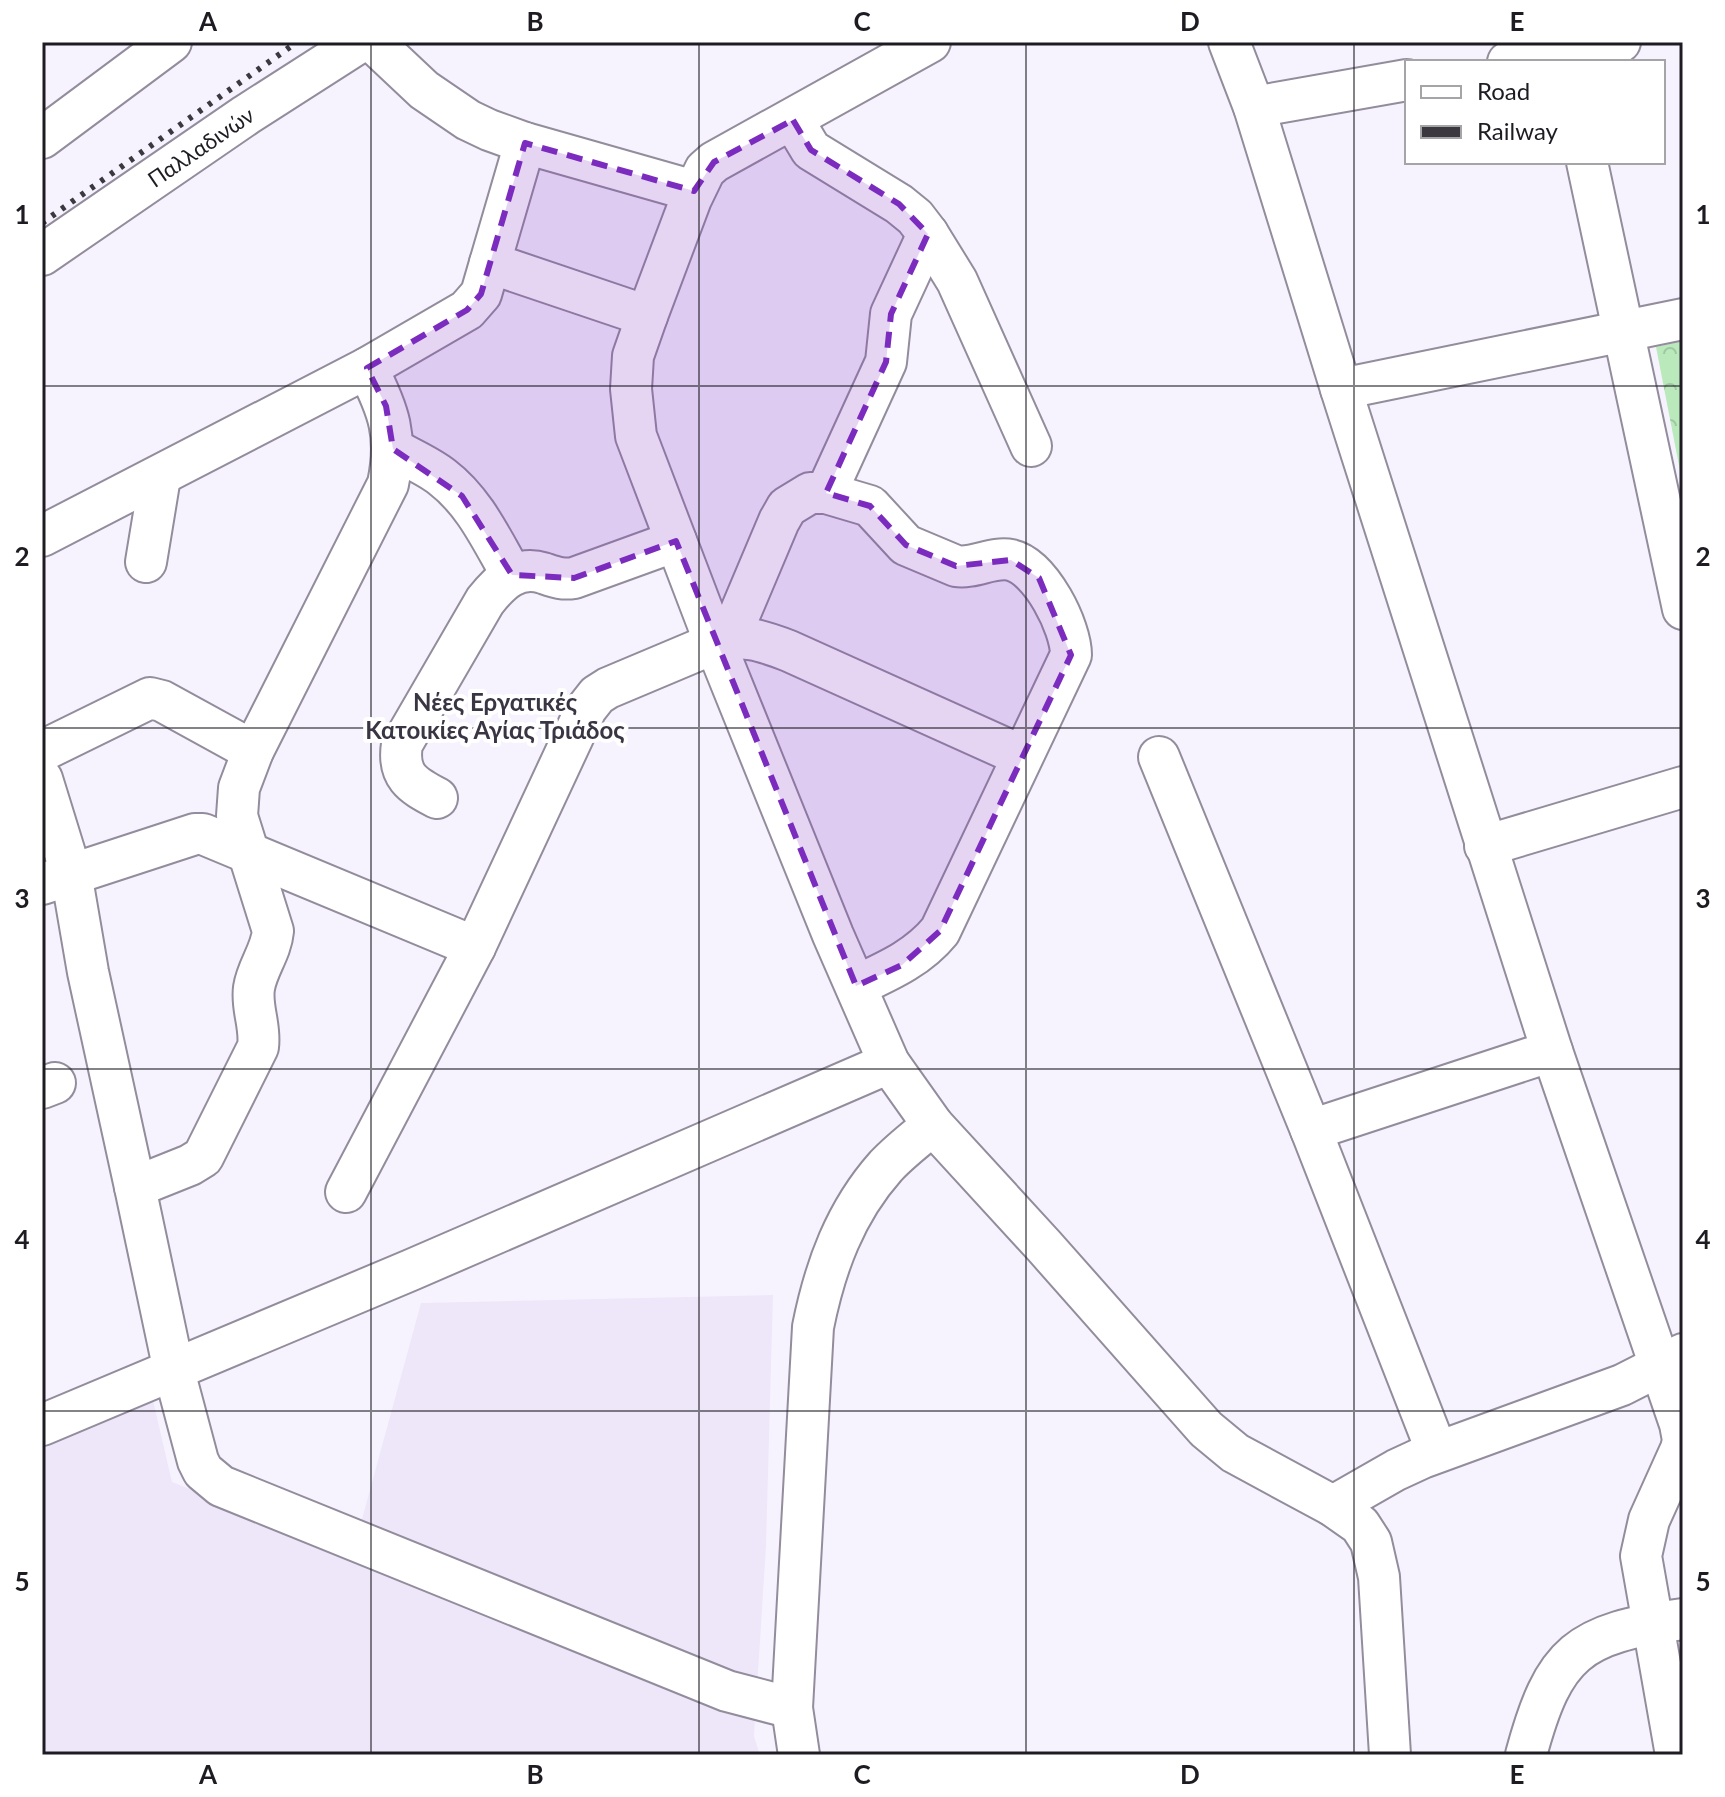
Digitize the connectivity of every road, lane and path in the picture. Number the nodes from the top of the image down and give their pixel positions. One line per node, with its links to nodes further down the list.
1 (171, 42): 12 (street)
2 (360, 42): 17 (street, Παλλαδινών)
3 (373, 42): 13 (street)
4 (930, 42): 11 (street)
5 (1229, 42): 10 (street)
6 (1620, 42): 7 (street)
7 (1563, 52): 8 (street)
8 (1519, 60)
9 (1405, 80): 10 (street)
10 (1254, 107): 23 (street)
11 (793, 120): 15 (street); 16 (street)
12 (42, 138)
13 (525, 143): 15 (street); 18 (street)
14 (1587, 164): 21 (street)
15 (694, 191): 19 (street)
16 (928, 234): 24 (street); 27 (street)
17 (42, 255)
18 (490, 263): 19 (street); 22 (street)
19 (647, 316): 29 (street)
20 (1683, 319): 21 (street)
21 (1623, 331): 23 (street); 32 (street)
22 (367, 368): 25 (street); 26 (street)
23 (1341, 389): 41 (street)
24 (1031, 446)
25 (393, 449): 31 (street); 35 (street)
26 (160, 477): 28 (street); 30 (street)
27 (826, 493): 33 (street); 36 (street)
28 (42, 536)
29 (676, 541): 31 (street); 33 (street)
30 (146, 562)
31 (512, 575): 40 (street)
32 (1683, 609)
33 (722, 640): 36 (street); 44 (street); 45 (street)
34 (42, 751): 35 (street)
35 (253, 751): 42 (street)
36 (1022, 756): 45 (street)
37 (1159, 757): 49 (street)
38 (42, 779): 43 (street)
39 (1683, 787): 41 (street)
40 (437, 798)
41 (1485, 846): 46 (street)
42 (248, 852): 43 (street); 44 (street); 50 (street)
43 (57, 879): 50 (street)
44 (475, 947): 51 (street)
45 (856, 986): 47 (street)
46 (1552, 1051): 49 (street); 52 (street)
47 (889, 1063): 48 (street); 53 (street)
48 (933, 1125): 56 (street); 58 (street)
49 (1311, 1130): 55 (street)
50 (135, 1187): 53 (street)
51 (346, 1192)
52 (1673, 1360): 55 (street); 57 (street)
53 (174, 1371): 54 (street); 58 (street)
54 (42, 1425)
55 (1437, 1452): 56 (street)
56 (1333, 1506): 60 (street)
57 (1667, 1621): 61 (street); 62 (street)
58 (792, 1708): 59 (street)
59 (799, 1755)
60 (1390, 1755)
61 (1526, 1755)
62 (1676, 1755)

